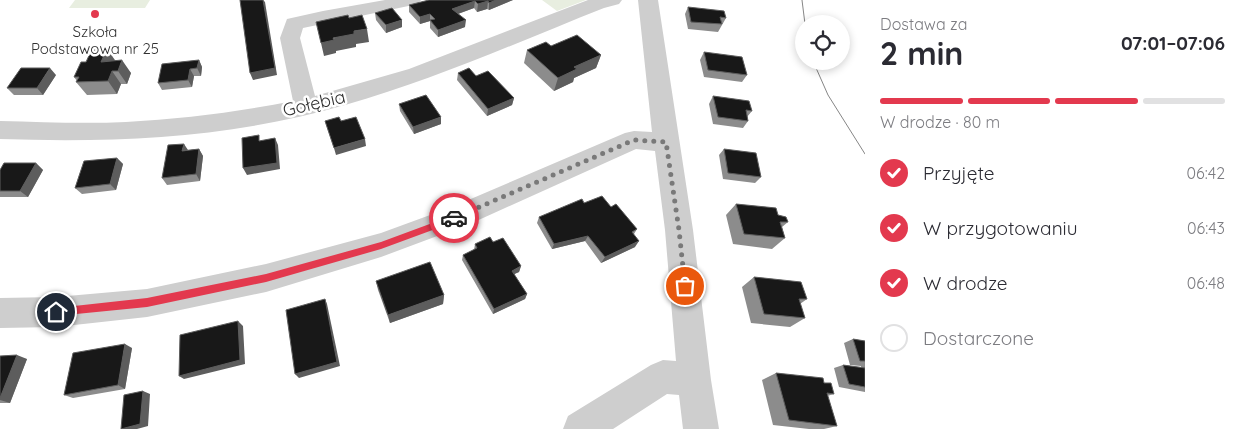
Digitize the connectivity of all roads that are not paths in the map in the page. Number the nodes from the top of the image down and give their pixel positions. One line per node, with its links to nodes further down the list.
1 (411, 0): 4 (street)
2 (612, 0): 5 (street, Gołębia)
3 (646, 0): 7 (street)
4 (346, 6): 5 (street)
5 (306, 107): 6 (street, Gołębia)
6 (0, 130)
7 (666, 142): 8 (street); 9 (street)
8 (0, 313)
9 (694, 380): 10 (street); 11 (street)
10 (581, 429)
11 (702, 429)

